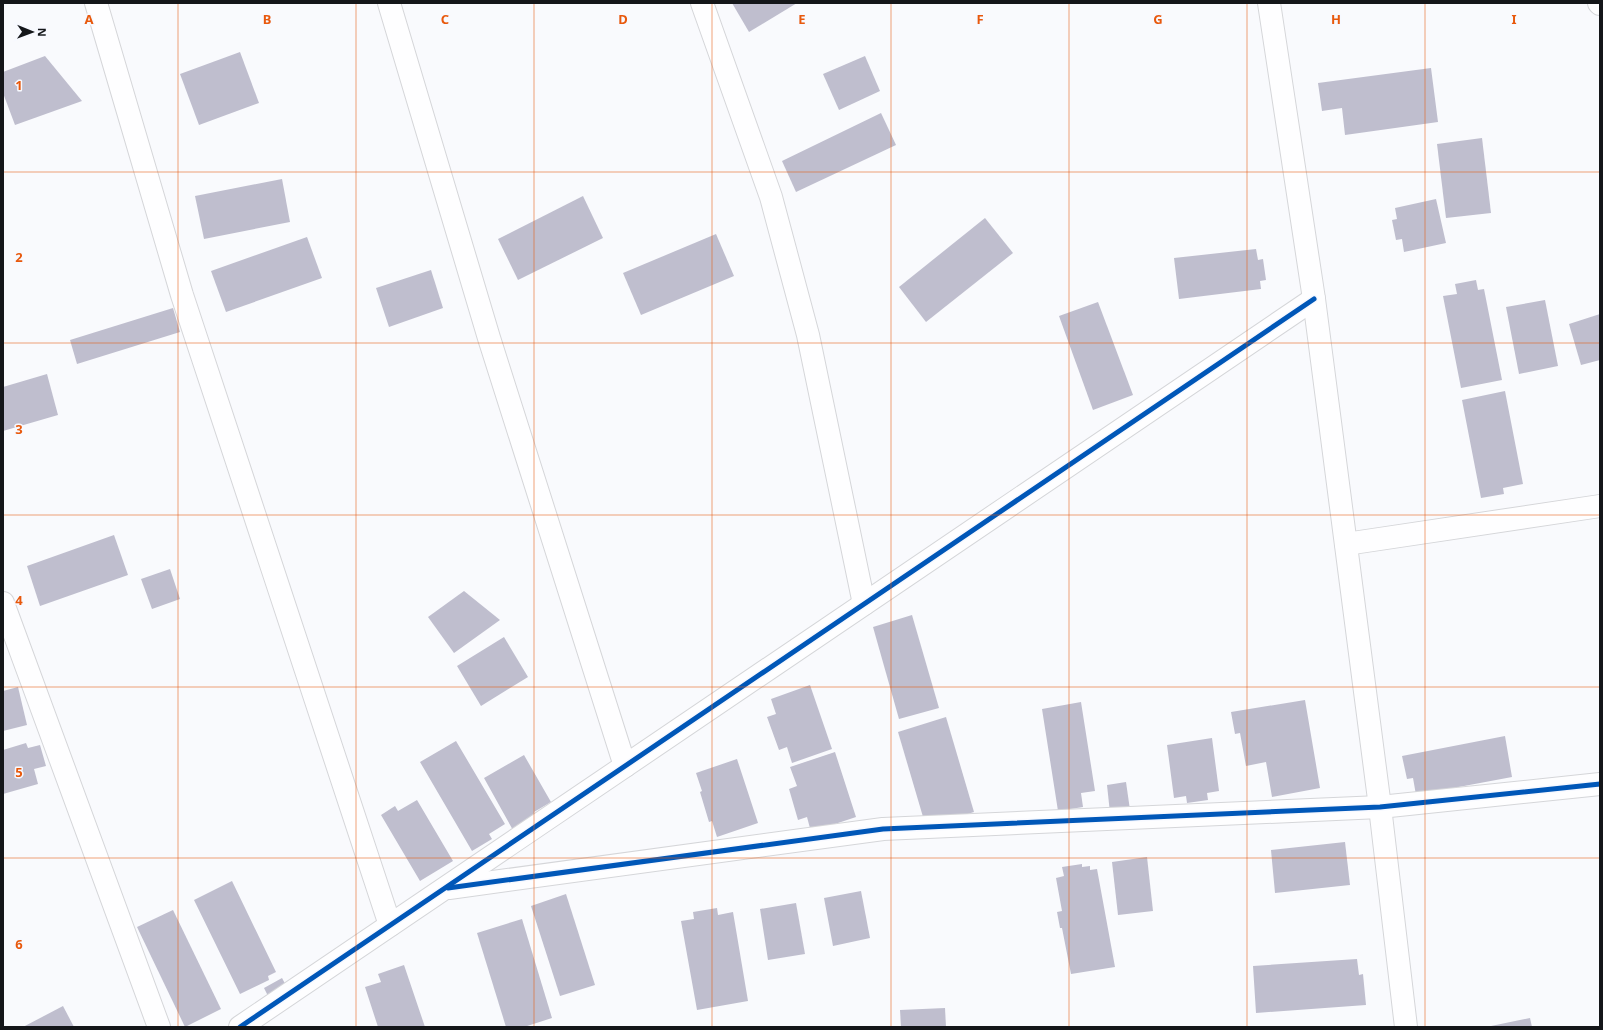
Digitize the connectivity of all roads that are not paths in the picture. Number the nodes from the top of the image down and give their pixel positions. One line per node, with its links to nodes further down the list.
1 (96, 3): 14 (street)
2 (389, 3): 10 (street)
3 (702, 3): 9 (street)
4 (1269, 3): 5 (street)
5 (1314, 299): 7 (street); 9 (street)
6 (1600, 506): 7 (street)
7 (1346, 544): 12 (street)
8 (3, 603): 15 (street)
9 (864, 604): 10 (street)
10 (625, 766): 13 (street)
11 (1600, 784): 12 (street)
12 (1380, 807): 13 (street); 17 (street)
13 (444, 888): 14 (street)
14 (390, 925): 16 (street)
15 (159, 1027)
16 (240, 1027)
17 (1406, 1027)

